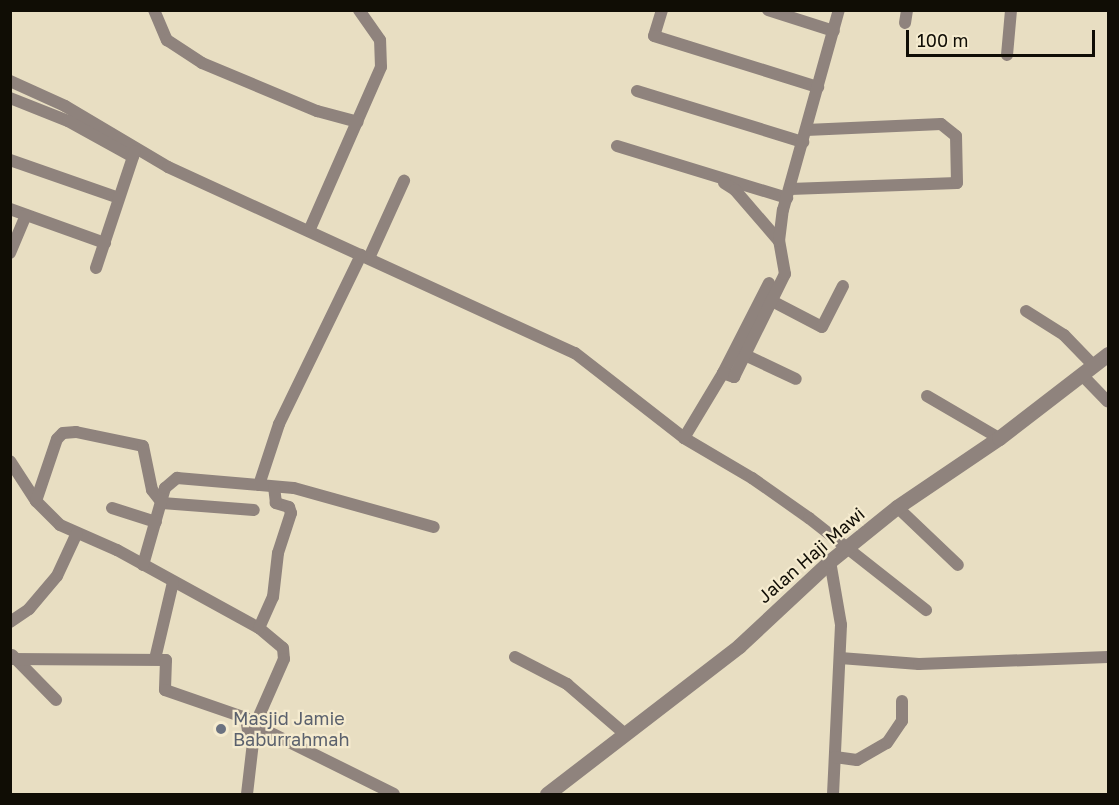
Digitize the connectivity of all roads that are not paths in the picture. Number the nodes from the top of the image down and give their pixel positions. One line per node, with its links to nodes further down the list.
1 (154, 10): 13 (street)
2 (359, 10): 13 (street)
3 (768, 10): 7 (street)
4 (839, 10): 7 (street)
5 (1011, 10): 8 (street)
6 (659, 11): 10 (street)
7 (834, 31): 10 (street)
8 (1007, 55)
9 (10, 81): 16 (street)
10 (818, 87): 14 (street)
11 (637, 91): 14 (street)
12 (10, 98): 16 (street)
13 (358, 122): 24 (street)
14 (804, 136): 20 (street); 20 (street)
15 (617, 146): 18 (street)
16 (135, 152): 21 (street); 24 (street)
17 (10, 160): 21 (street)
18 (708, 174): 20 (street); 25 (street)
19 (404, 181): 28 (street)
20 (788, 194): 25 (street)
21 (119, 198): 26 (street)
22 (10, 209): 23 (street)
23 (26, 215): 26 (street); 27 (street)
24 (309, 231): 28 (street)
25 (779, 241): 32 (street)
26 (105, 243): 29 (street)
27 (10, 253)
28 (365, 256): 41 (street); 44 (street)
29 (96, 268)
30 (769, 283): 37 (street)
31 (843, 286): 32 (street)
32 (772, 301): 35 (street)
33 (1026, 311): 36 (street)
34 (1108, 354): 36 (street, Jalan Haji Mawi)
35 (745, 355): 37 (street); 38 (street)
36 (1088, 371): 40 (street); 42 (street, Jalan Haji Mawi)
37 (723, 373): 41 (street)
38 (796, 379)
39 (927, 396): 42 (street)
40 (1108, 402)
41 (684, 438): 54 (street)
42 (999, 438): 48 (street, Jalan Haji Mawi)
43 (10, 461): 46 (street)
44 (259, 485): 45 (street); 47 (street)
45 (274, 487): 52 (street); 61 (street)
46 (36, 501): 47 (street); 53 (street)
47 (162, 503): 50 (street); 51 (street)
48 (897, 507): 54 (street, Jalan Haji Mawi); 57 (street)
49 (112, 508): 51 (street)
50 (254, 510)
51 (156, 522): 56 (street)
52 (434, 527)
53 (77, 533): 56 (street); 60 (street)
54 (845, 549): 55 (street, Jalan Haji Mawi); 59 (street)
55 (830, 561): 65 (street); 70 (street, Jalan Haji Mawi)
56 (142, 565): 58 (street)
57 (958, 565)
58 (173, 582): 61 (street); 66 (street)
59 (926, 610)
60 (10, 622)
61 (259, 628): 69 (street)
62 (12, 656): 66 (street); 67 (street)
63 (515, 657): 70 (street)
64 (1108, 657): 65 (street)
65 (840, 658): 71 (street)
66 (155, 659): 72 (street)
67 (56, 700)
68 (902, 701): 71 (street)
69 (255, 725): 73 (street); 74 (street)
70 (626, 734): 75 (street, Jalan Haji Mawi)
71 (835, 757): 76 (street)
72 (240, 795)
73 (247, 795)
74 (394, 795)
75 (547, 795)
76 (833, 795)

